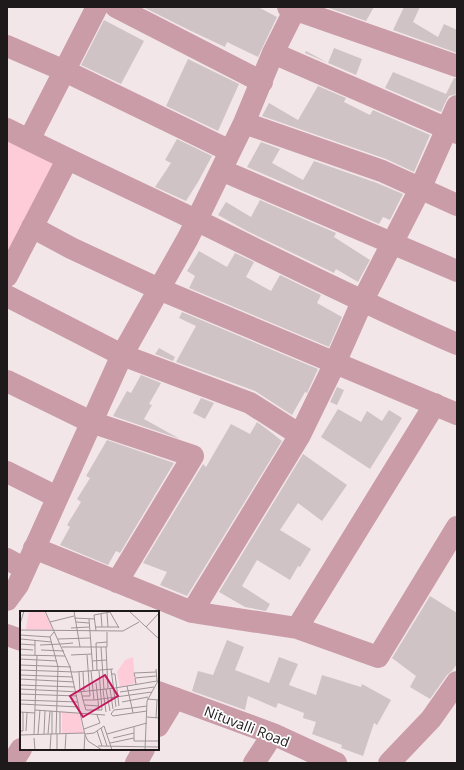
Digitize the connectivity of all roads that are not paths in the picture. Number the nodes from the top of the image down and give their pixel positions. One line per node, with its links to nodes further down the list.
1 (97, 7): 7 (street)
2 (116, 7): 8 (street)
3 (293, 8): 5 (street); 6 (street)
4 (7, 46): 7 (street)
5 (273, 53): 8 (street); 12 (street)
6 (457, 66)
7 (64, 71): 13 (street); 15 (street)
8 (262, 82): 10 (street)
9 (457, 106): 12 (street)
10 (244, 123): 15 (street); 16 (street)
11 (7, 129): 13 (street)
12 (452, 131): 16 (street)
13 (29, 140): 14 (street)
14 (67, 160): 18 (street); 19 (street)
15 (225, 161): 18 (street); 20 (street)
16 (420, 189): 17 (street); 20 (street)
17 (457, 206)
18 (196, 220): 23 (street); 25 (street)
19 (32, 227): 22 (street); 23 (street)
20 (392, 243): 21 (street); 25 (street)
21 (457, 271)
22 (7, 276)
23 (159, 288): 27 (street); 28 (street)
24 (7, 296): 27 (street)
25 (362, 302): 26 (street); 28 (street)
26 (457, 344)
27 (122, 355): 32 (street); 33 (street)
28 (335, 363): 30 (street); 33 (street)
29 (7, 381): 32 (street)
30 (435, 404): 31 (street); 42 (street)
31 (457, 414)
32 (91, 422): 35 (street); 39 (street)
33 (300, 435): 41 (street)
34 (7, 472): 35 (street)
35 (57, 497): 37 (street)
36 (457, 527): 42 (street)
37 (34, 548): 38 (street); 39 (street)
38 (16, 564): 40 (street)
39 (117, 582): 41 (street)
40 (7, 600)
41 (192, 612): 42 (street)
42 (297, 628)
43 (7, 635): 44 (street)
44 (20, 640)
45 (457, 682): 55 (street)
46 (166, 695): 47 (street); 48 (street, Nituvalli Road)
47 (159, 722)
48 (273, 734): 53 (street); 54 (street, Nituvalli Road)
49 (20, 750): 51 (street)
50 (143, 750): 52 (street)
51 (12, 763)
52 (136, 763)
53 (254, 763)
54 (336, 763)
55 (389, 763)

